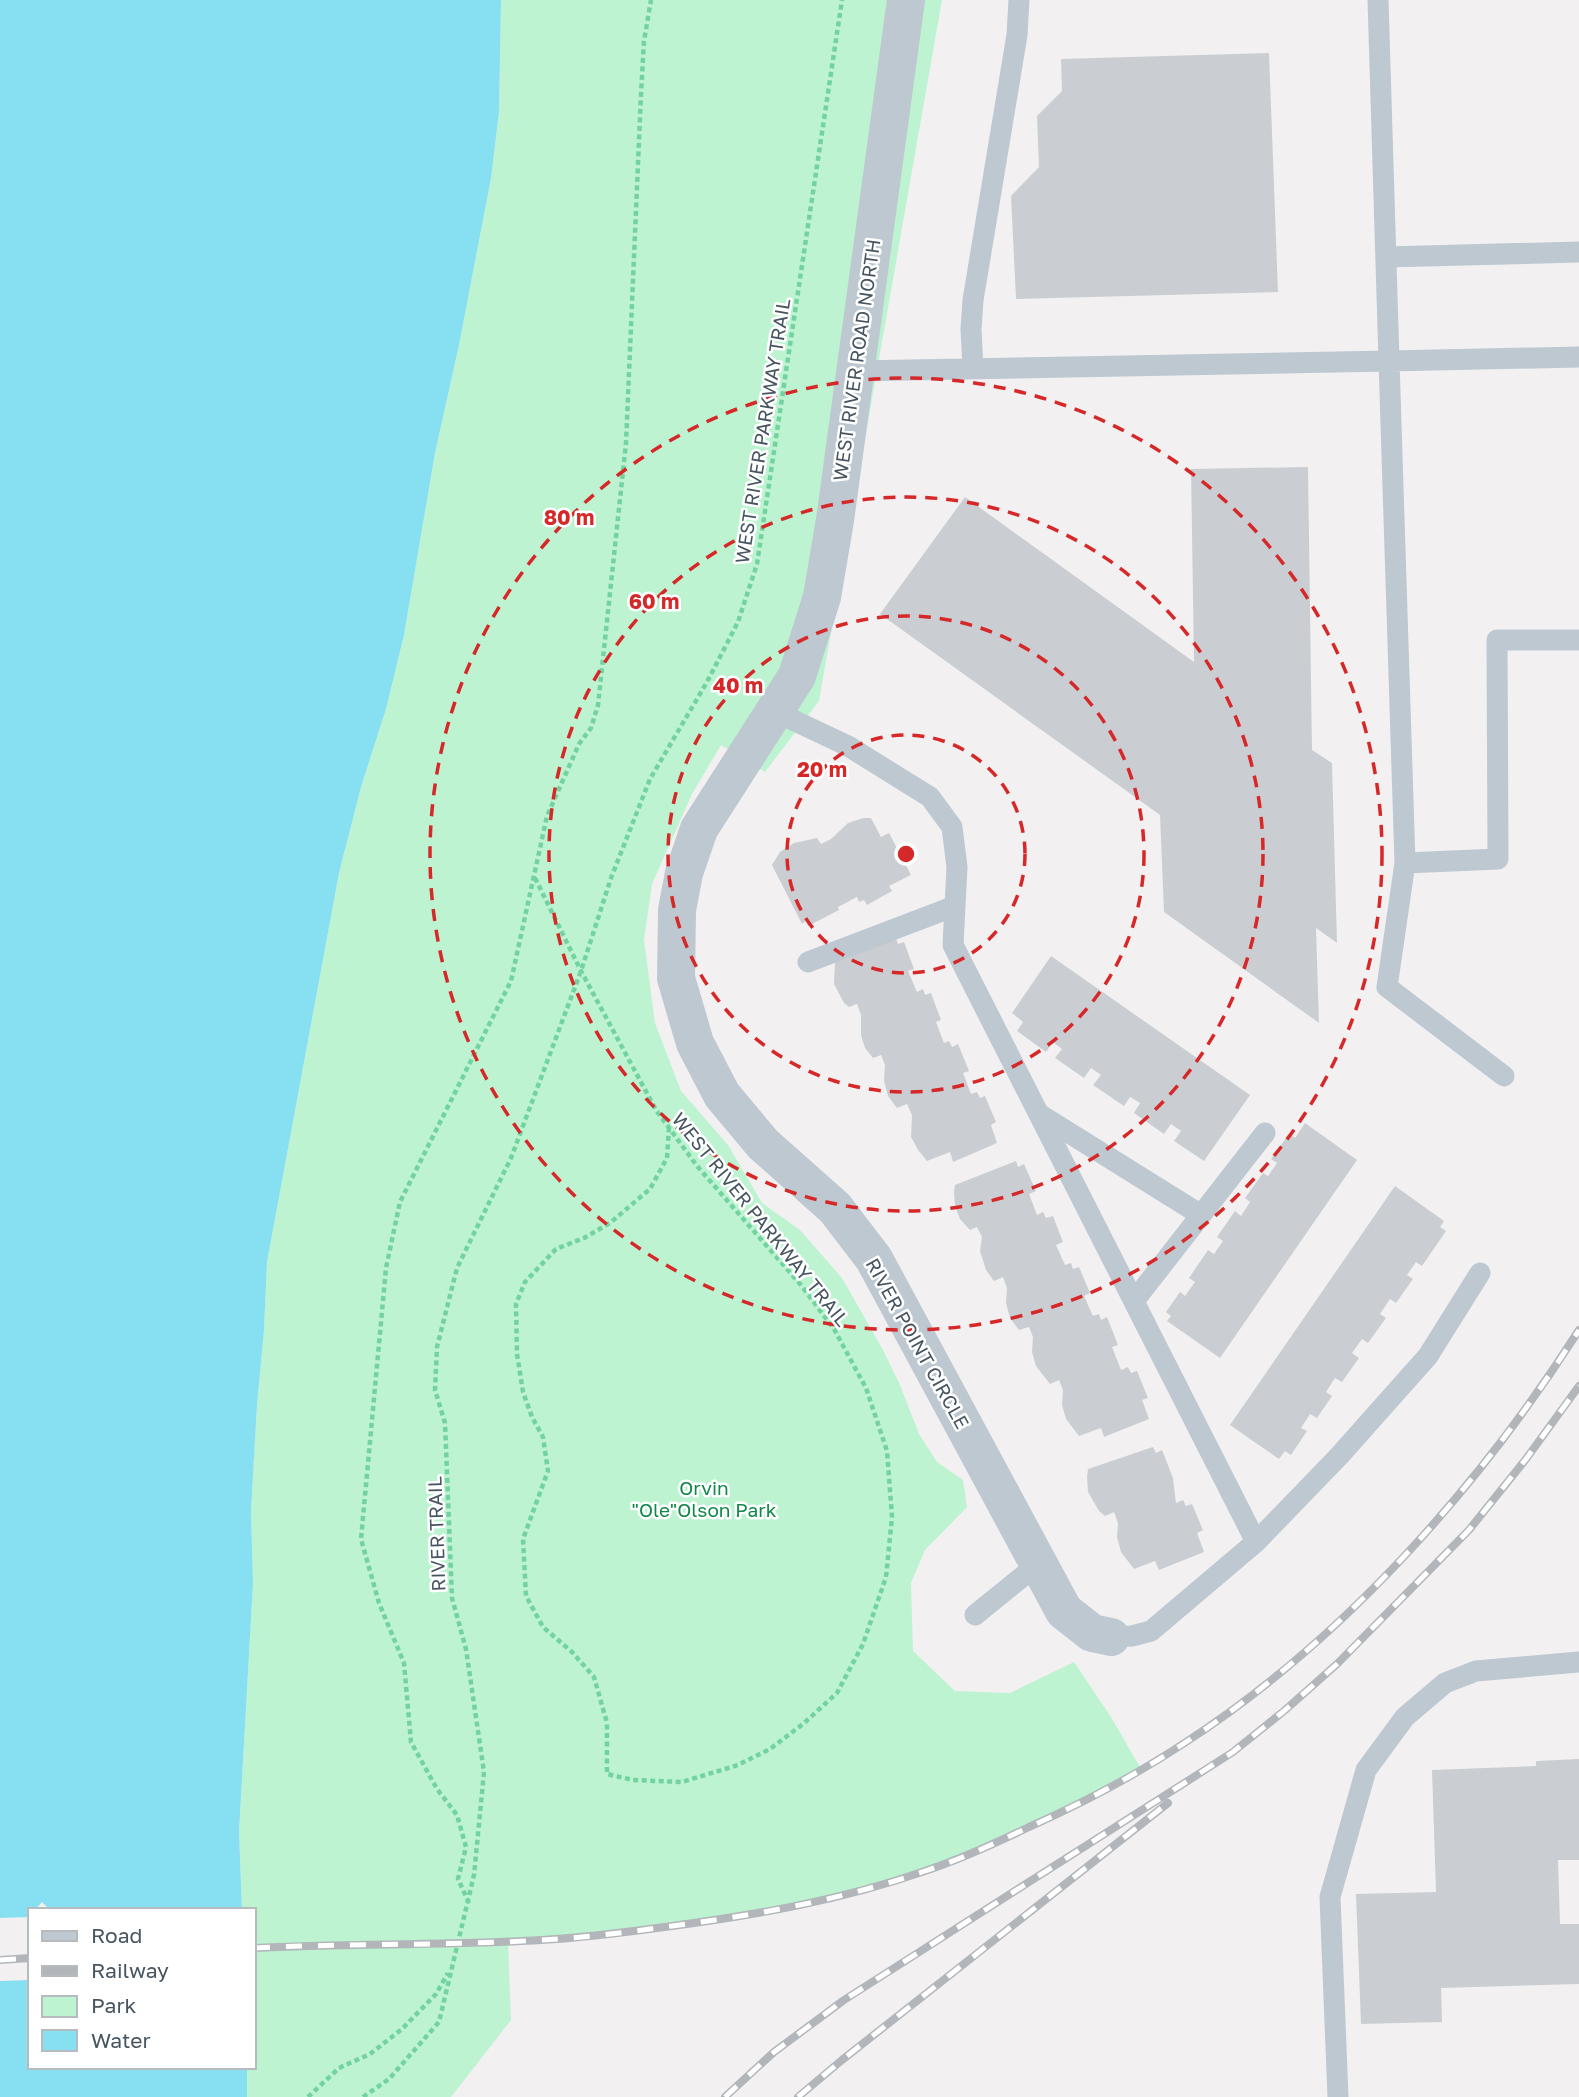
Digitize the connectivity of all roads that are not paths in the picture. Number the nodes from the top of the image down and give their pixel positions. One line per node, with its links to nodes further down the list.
1 (906, 0): 9 (street, WEST RIVER ROAD NORTH)
2 (1019, 0): 8 (lane)
3 (1378, 0): 5 (lane)
4 (1579, 252): 5 (lane)
5 (1386, 257): 7 (lane)
6 (1579, 357): 7 (lane)
7 (1389, 361): 8 (lane); 12 (lane)
8 (973, 369): 9 (lane)
9 (854, 371): 11 (street, WEST RIVER ROAD NORTH)
10 (1579, 640): 12 (lane)
11 (776, 712): 13 (lane); 22 (street, RIVER POINT CIRCLE)
12 (1405, 863): 15 (lane)
13 (955, 906): 14 (lane); 16 (lane)
14 (808, 962)
15 (1504, 1076)
16 (1039, 1114): 18 (lane); 20 (lane)
17 (1265, 1133): 18 (lane)
18 (1201, 1215): 20 (lane)
19 (1480, 1273): 21 (lane)
20 (1134, 1301): 21 (lane)
21 (1256, 1542): 24 (lane)
22 (1038, 1564): 23 (lane); 24 (street, RIVER POINT CIRCLE)
23 (975, 1615)
24 (1111, 1637)
25 (1579, 1662): 26 (lane)
26 (1338, 2097)

